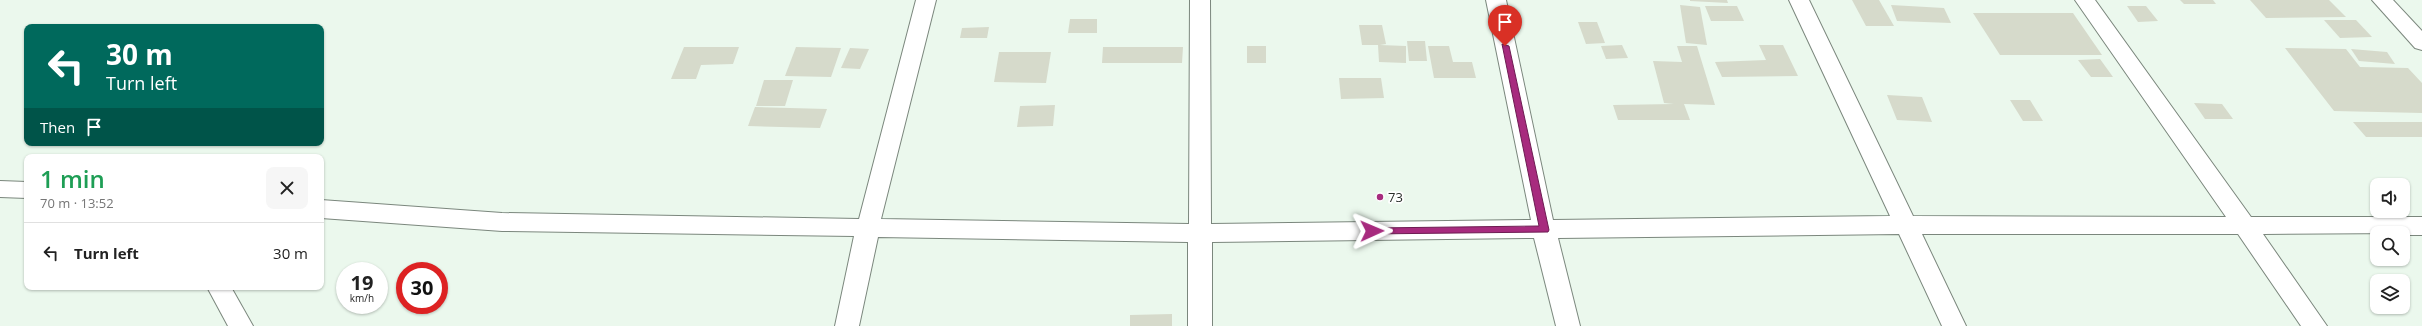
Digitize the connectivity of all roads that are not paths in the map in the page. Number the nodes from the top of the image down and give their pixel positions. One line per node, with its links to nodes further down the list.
1 (926, 0): 14 (street)
2 (1200, 0): 16 (street)
3 (1496, 0): 15 (street)
4 (1799, 0): 11 (street)
5 (2085, 0): 12 (street)
6 (2382, 0): 7 (street)
7 (2422, 43)
8 (0, 189): 9 (street)
9 (24, 190)
10 (324, 209): 14 (street)
11 (1905, 225): 12 (street); 15 (street); 22 (street)
12 (2245, 226): 13 (street); 23 (street)
13 (2422, 226)
14 (868, 227): 16 (street); 19 (street)
15 (1544, 230): 16 (street); 21 (street)
16 (1199, 233): 20 (street)
17 (222, 290): 18 (street)
18 (241, 326)
19 (847, 326)
20 (1200, 326)
21 (1568, 326)
22 (1954, 326)
23 (2315, 326)

